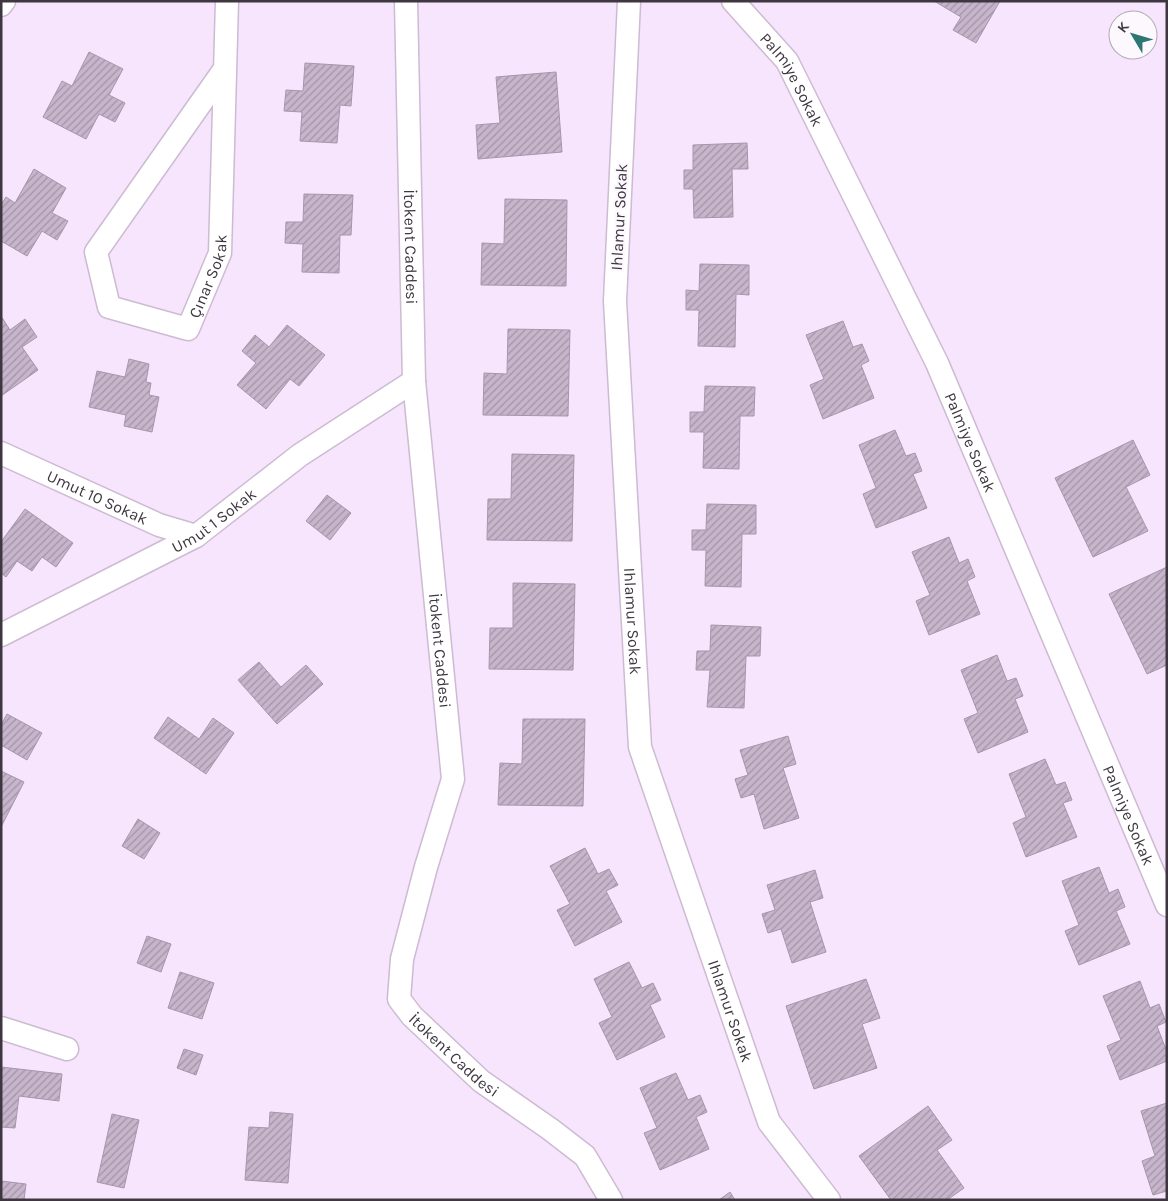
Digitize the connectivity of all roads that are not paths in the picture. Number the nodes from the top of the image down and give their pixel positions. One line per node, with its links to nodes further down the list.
1 (4, 1): 6 (street)
2 (227, 1): 7 (street, Çınar Sokak)
3 (406, 1): 8 (street, İtokent Caddesi)
4 (629, 1): 16 (street, Ihlamur Sokak)
5 (733, 1): 12 (street, Palmiye Sokak)
6 (1, 5)
7 (224, 70): 7 (street, Çınar Sokak)
8 (414, 381): 10 (street, Umut 1 Sokak); 15 (street, İtokent Caddesi)
9 (1, 453): 10 (street, Umut 10 Sokak)
10 (196, 536): 11 (street, Umut 1 Sokak)
11 (1, 635)
12 (1167, 904)
13 (1, 1028): 14 (street)
14 (67, 1049)
15 (611, 1200)
16 (829, 1200)

